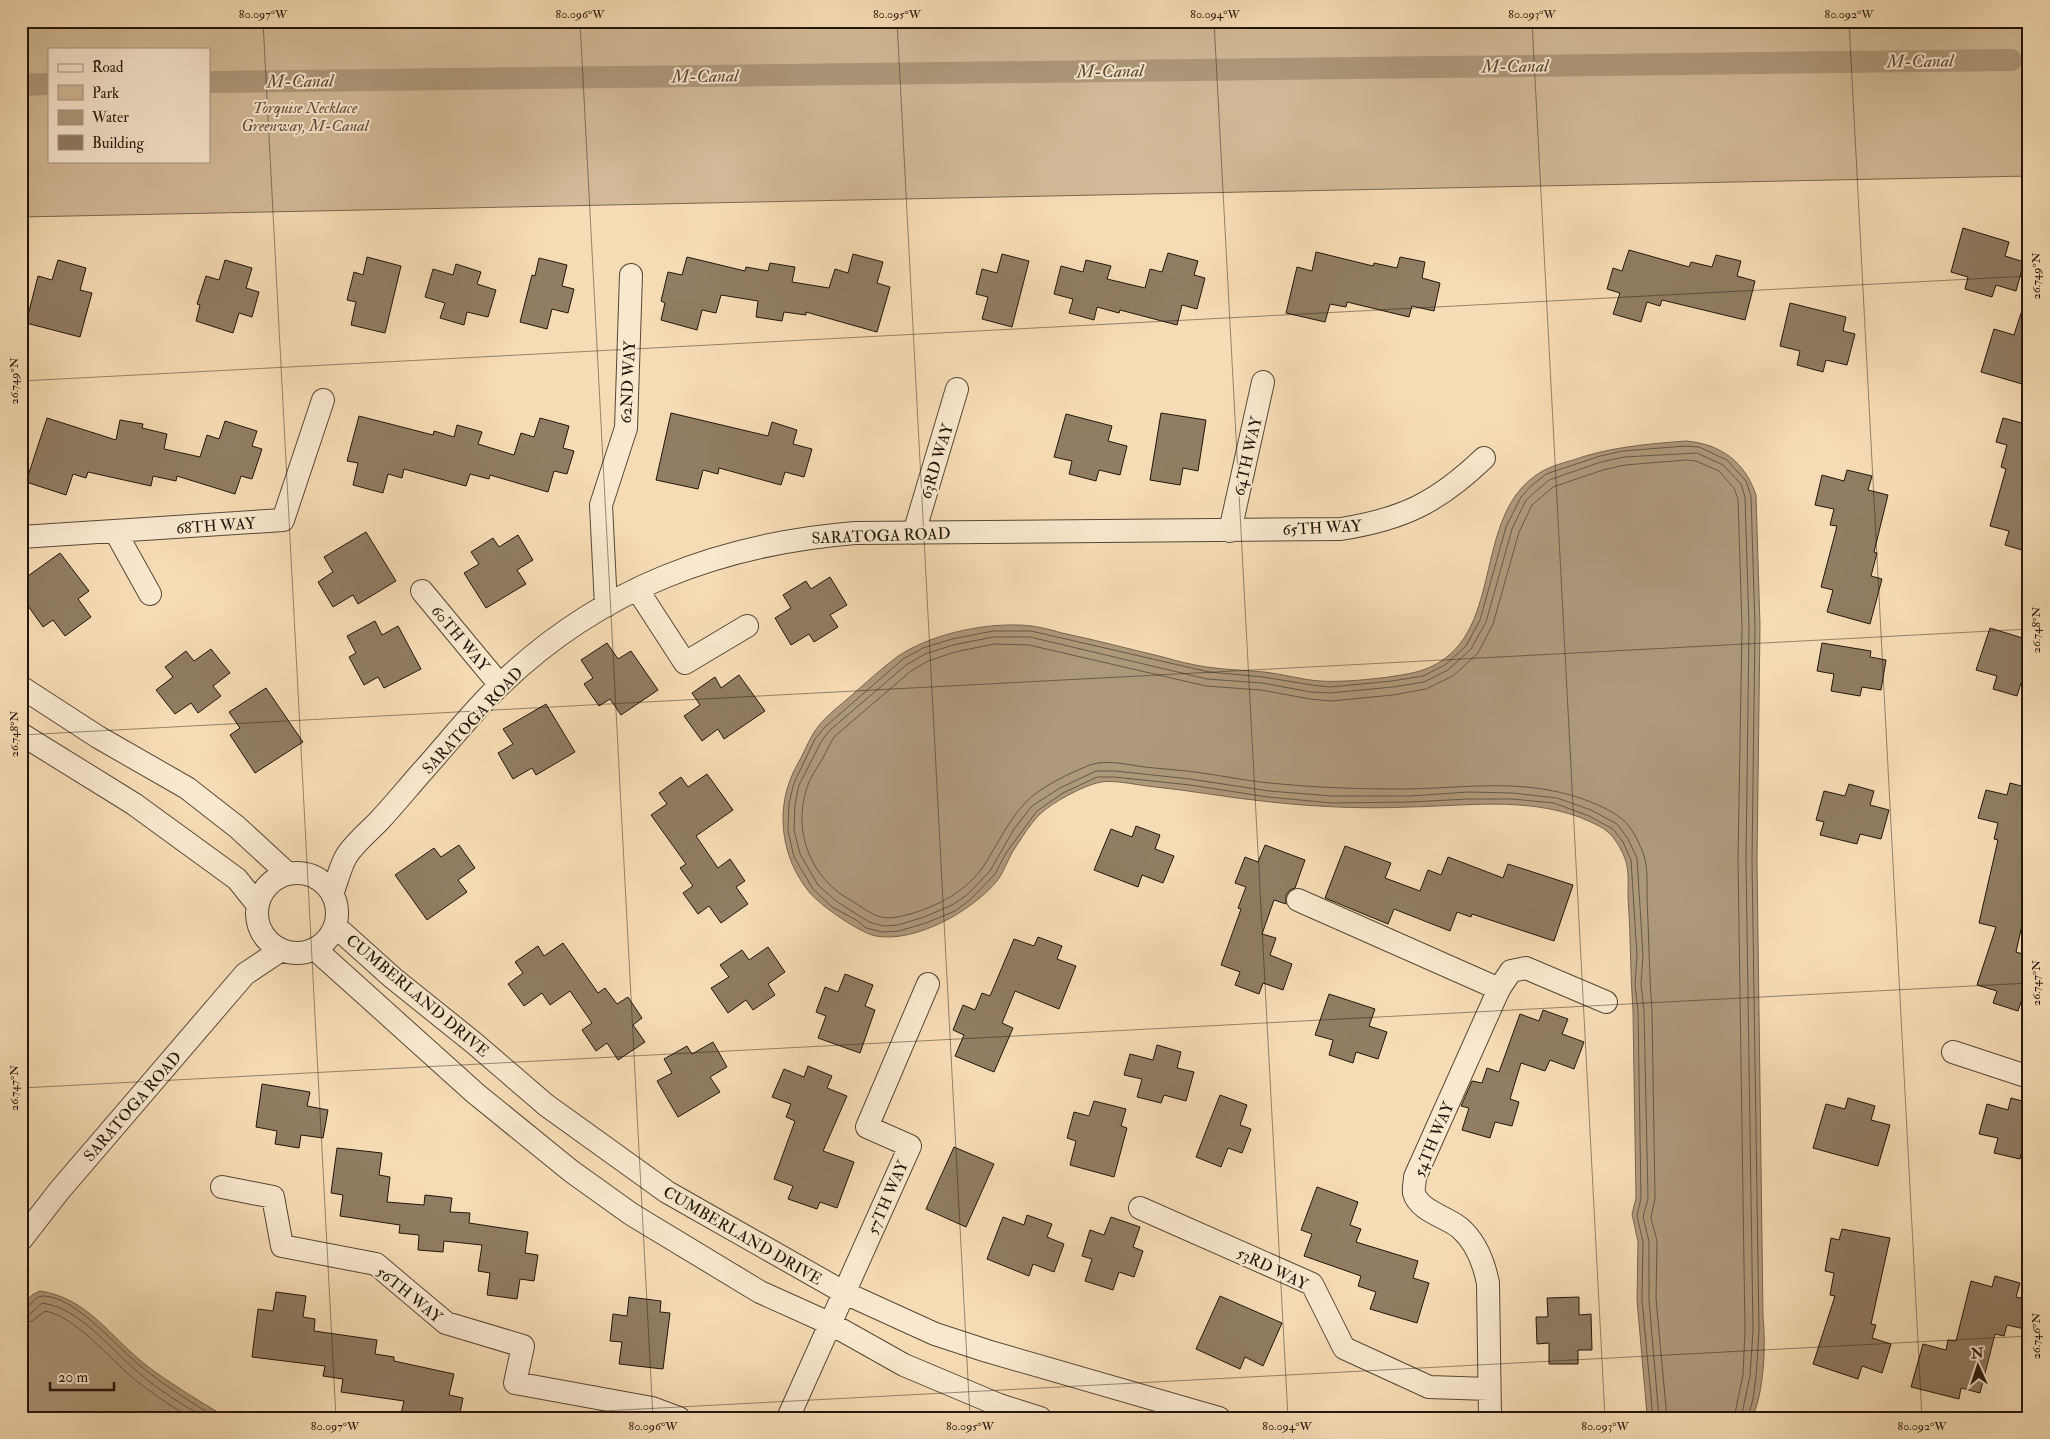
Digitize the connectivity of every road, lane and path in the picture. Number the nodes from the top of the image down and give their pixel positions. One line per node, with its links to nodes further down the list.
1 (631, 275): 13 (street, 62ND WAY)
2 (1264, 382): 6 (street, 64TH WAY)
3 (957, 389): 8 (street, 63RD WAY)
4 (323, 400): 7 (street, 68TH WAY)
5 (1484, 458): 6 (street, 65TH WAY)
6 (1230, 530): 8 (street, SARATOGA ROAD)
7 (114, 531): 9 (street, 68TH WAY); 12 (street)
8 (914, 533): 10 (street, SARATOGA ROAD)
9 (21, 538)
10 (637, 589): 13 (street, SARATOGA ROAD); 14 (street)
11 (422, 590): 15 (street, 60TH WAY)
12 (150, 594)
13 (606, 606): 15 (street, SARATOGA ROAD)
14 (747, 626)
15 (500, 685): 18 (street, SARATOGA ROAD)
16 (21, 687): 19 (street)
17 (21, 734): 22 (street)
18 (347, 855): 19 (street, SARATOGA ROAD); 20 (street, SARATOGA ROAD)
19 (296, 874): 20 (street); 22 (street)
20 (332, 894): 24 (street, CUMBERLAND DRIVE)
21 (1298, 900): 29 (street)
22 (257, 904): 23 (street)
23 (258, 926): 26 (street); 27 (street, SARATOGA ROAD)
24 (335, 926): 25 (street, CUMBERLAND DRIVE); 36 (street, CUMBERLAND DRIVE)
25 (315, 949): 26 (street); 37 (street, CUMBERLAND DRIVE)
26 (282, 950): 27 (street, SARATOGA ROAD)
27 (245, 974): 35 (street, SARATOGA ROAD)
28 (928, 984): 36 (street, 57TH WAY)
29 (1499, 988): 30 (street, 54TH WAY); 38 (street, 54TH WAY)
30 (1606, 1002)
31 (1953, 1052): 32 (street)
32 (2029, 1077)
33 (222, 1187): 39 (street, 56TH WAY)
34 (1140, 1208): 38 (street, 53RD WAY)
35 (21, 1240)
36 (844, 1293): 37 (street, 57TH WAY); 42 (street, CUMBERLAND DRIVE)
37 (831, 1324): 40 (street, 57TH WAY); 41 (street, CUMBERLAND DRIVE)
38 (1490, 1389): 43 (street, 54TH WAY)
39 (679, 1418)
40 (788, 1418)
41 (1040, 1418)
42 (1219, 1418)
43 (1490, 1418)

